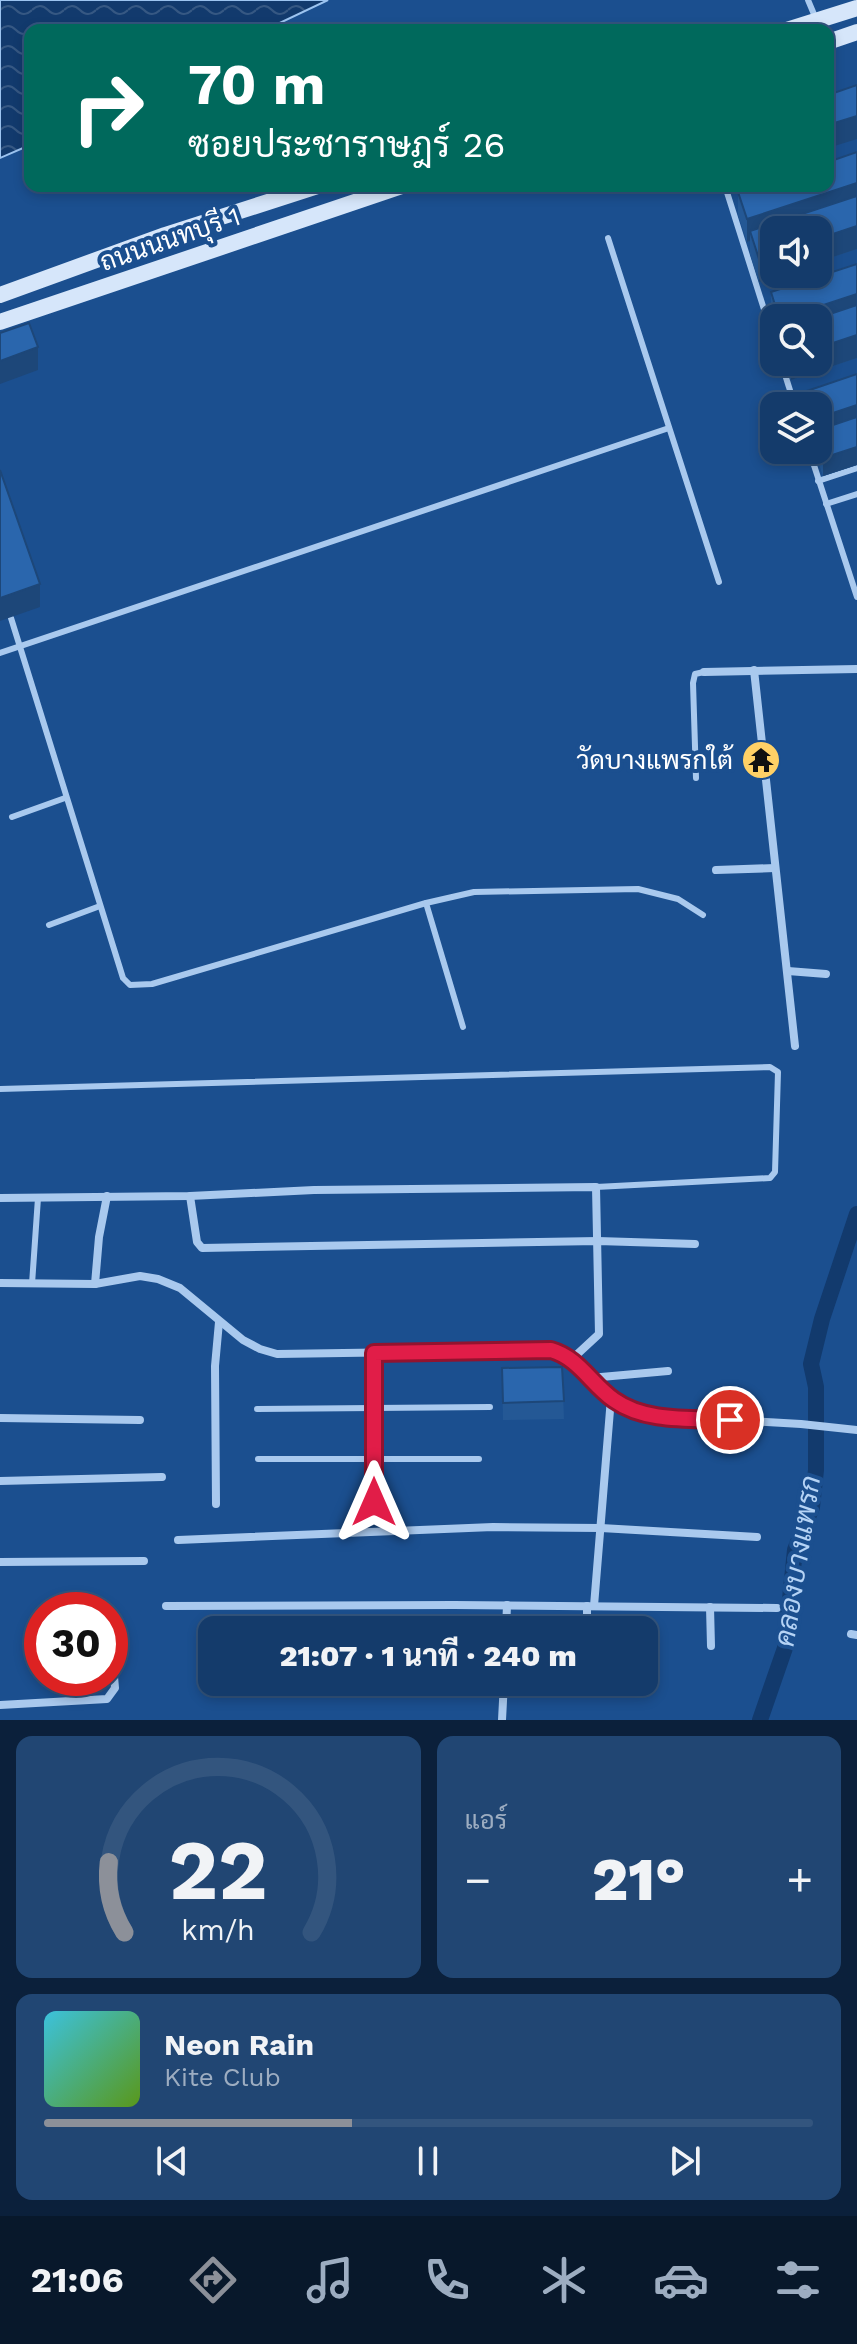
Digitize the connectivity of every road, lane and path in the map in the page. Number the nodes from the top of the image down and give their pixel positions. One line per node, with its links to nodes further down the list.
1 (808, 0): 3 (lane)
2 (857, 8): 3 (main road)
3 (816, 20): 4 (main road)
4 (804, 24)
5 (857, 32): 6 (main road)
6 (834, 40)
7 (295, 192): 13 (main road, ถนนนนทบุรี 1)
8 (384, 192): 15 (main road, ถนนนนทบุรี 1)
9 (727, 192): 11 (lane)
10 (742, 197): 11 (lane)
11 (731, 203): 14 (lane)
12 (608, 238): 16 (lane)
13 (0, 295)
14 (761, 304)
15 (0, 322)
16 (669, 428): 22 (lane); 25 (lane)
17 (813, 464): 19 (lane)
18 (857, 468): 19 (lane)
19 (818, 481): 21 (lane)
20 (857, 494): 21 (lane)
21 (826, 504): 23 (lane)
22 (719, 582)
23 (857, 597)
24 (11, 618): 25 (lane)
25 (20, 646): 26 (lane); 31 (lane)
26 (0, 653)
27 (857, 669): 28 (street)
28 (754, 670): 29 (street); 33 (street)
29 (704, 672): 30 (lane)
30 (696, 778)
31 (65, 798): 32 (lane); 36 (lane)
32 (12, 817)
33 (775, 868): 34 (street); 39 (street)
34 (716, 870)
35 (426, 903): 36 (lane); 37 (lane); 41 (lane)
36 (100, 906): 38 (lane)
37 (703, 915)
38 (49, 925)
39 (788, 971): 40 (street); 42 (street)
40 (826, 974)
41 (463, 1027)
42 (795, 1046)
43 (0, 1089): 44 (lane)
44 (596, 1187): 46 (street); 49 (street)
45 (107, 1196): 46 (street); 48 (street); 53 (street)
46 (190, 1196): 49 (street)
47 (0, 1198): 48 (street)
48 (38, 1198): 52 (lane)
49 (598, 1241): 50 (street); 56 (street)
50 (695, 1244)
51 (0, 1283): 52 (street)
52 (32, 1284): 53 (street)
53 (95, 1284): 54 (street)
54 (219, 1322): 55 (street); 72 (street)
55 (374, 1353): 56 (street); 61 (street)
56 (572, 1359): 58 (street)
57 (668, 1371): 58 (street)
58 (590, 1378): 59 (street)
59 (611, 1398): 65 (street); 73 (street)
60 (490, 1407): 61 (lane)
61 (374, 1408): 62 (lane); 67 (street)
62 (257, 1409)
63 (0, 1418): 64 (street)
64 (140, 1420)
65 (857, 1430)
66 (258, 1459): 67 (lane)
67 (374, 1459): 68 (lane); 71 (street)
68 (479, 1459)
69 (162, 1477): 70 (street)
70 (0, 1481)
71 (374, 1502)
72 (216, 1504)
73 (601, 1528): 74 (street); 75 (street); 80 (street)
74 (757, 1537)
75 (178, 1540)
76 (144, 1561): 77 (street)
77 (0, 1562)
78 (507, 1605): 79 (street); 80 (street); 83 (street)
79 (166, 1606)
80 (591, 1606): 81 (street); 84 (street)
81 (710, 1607): 82 (street); 85 (street)
82 (777, 1608)
83 (507, 1616)
84 (589, 1616)
85 (711, 1646)
86 (109, 1696): 88 (street)
87 (503, 1696): 89 (street)
88 (0, 1705)
89 (502, 1720)

